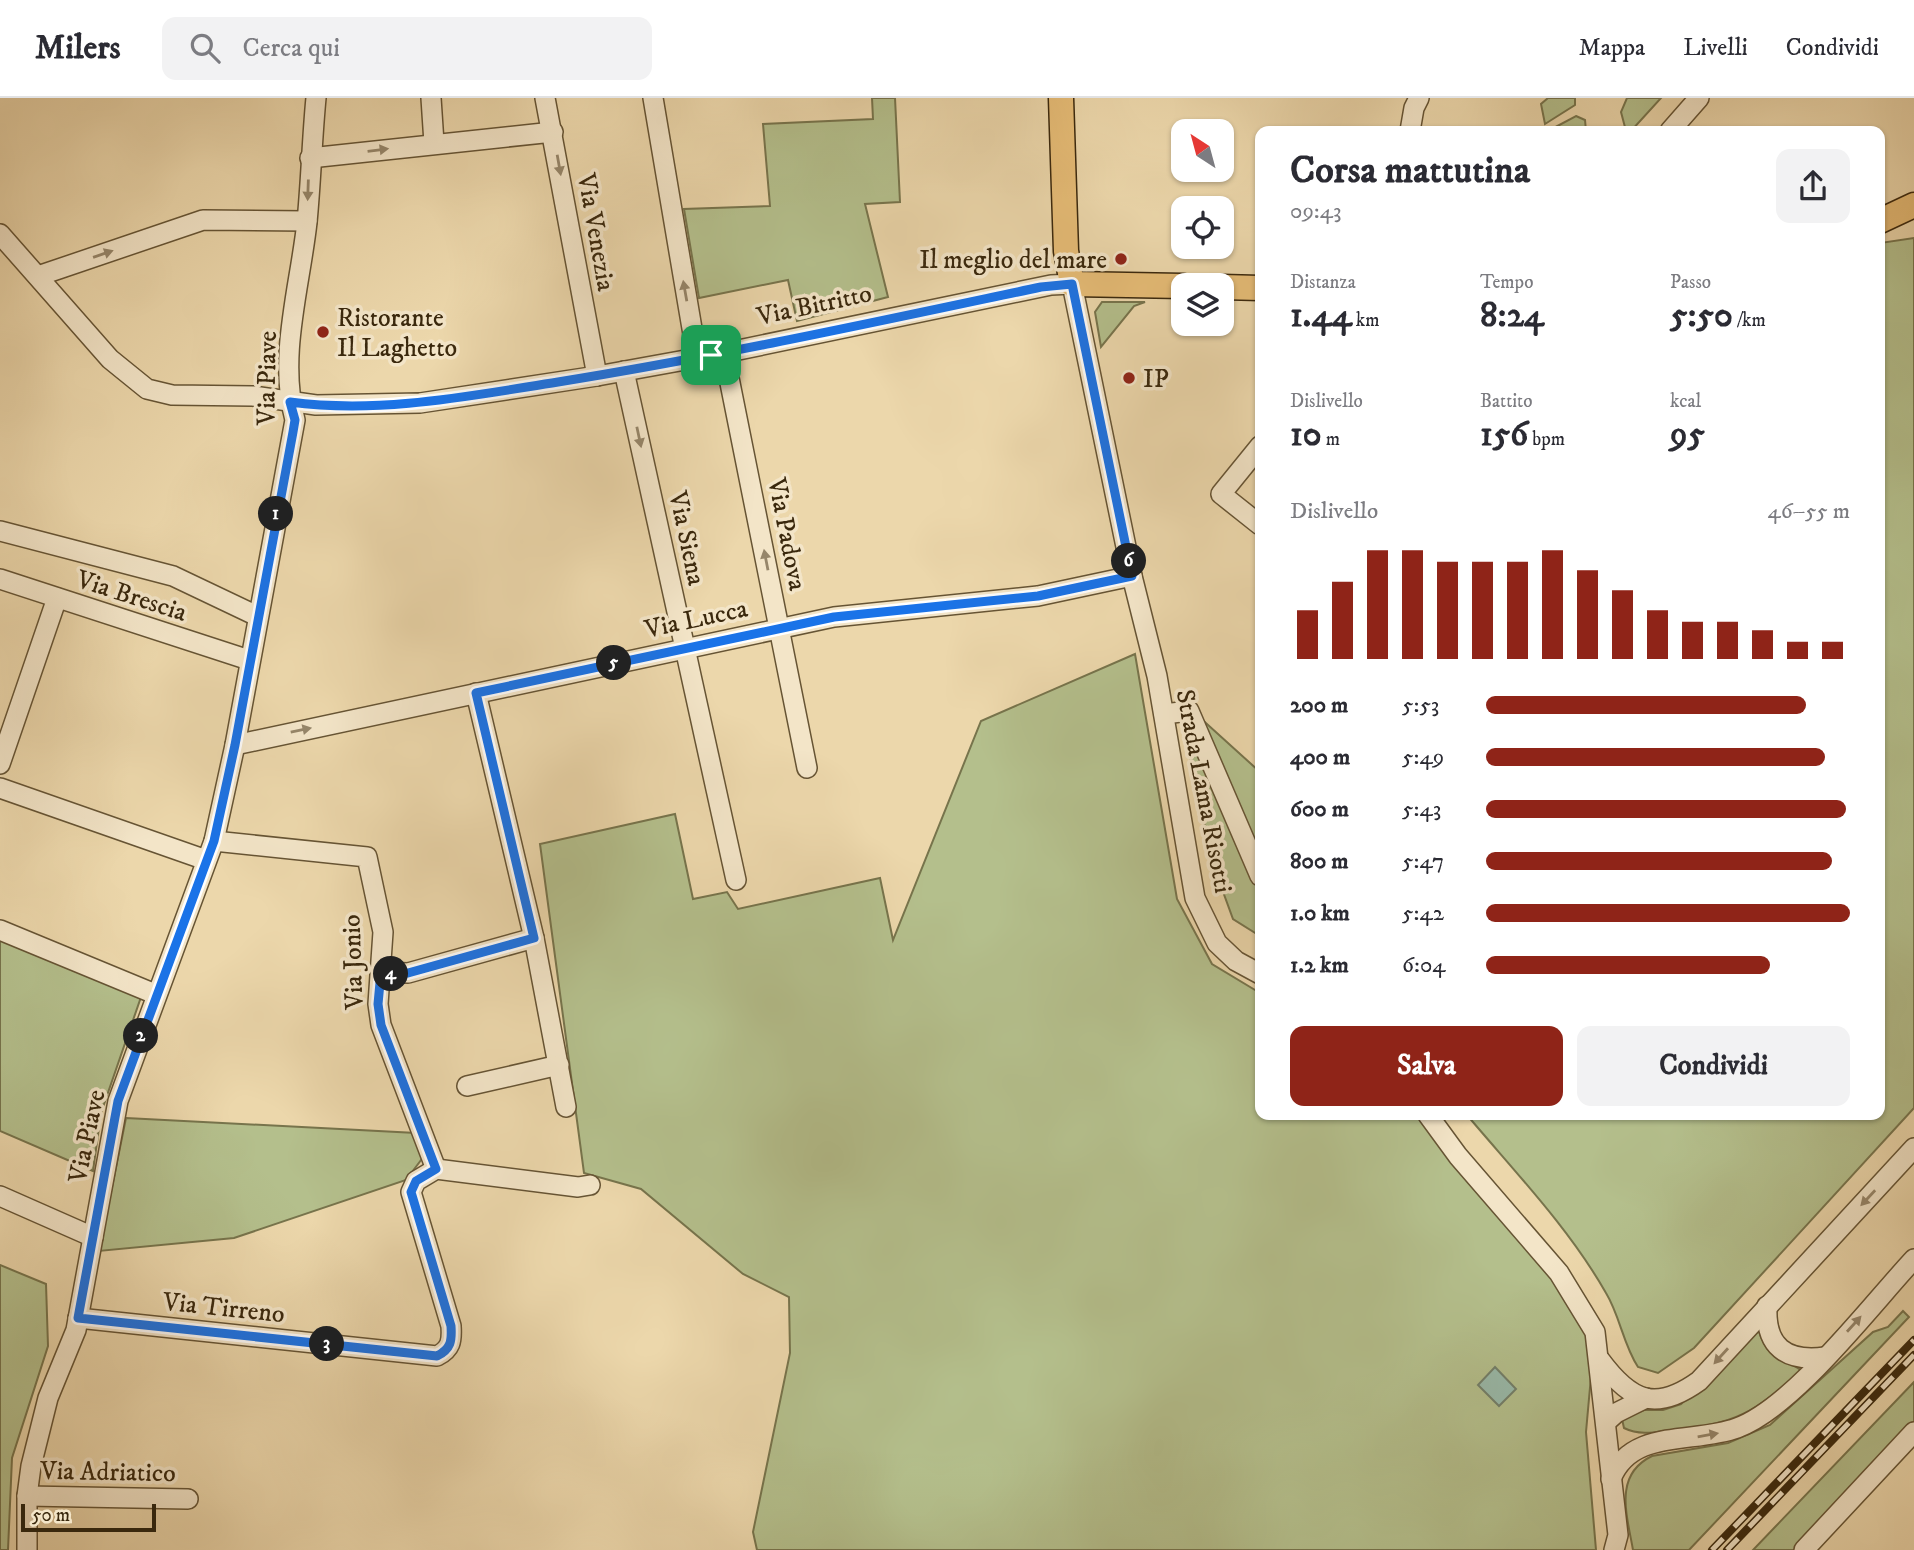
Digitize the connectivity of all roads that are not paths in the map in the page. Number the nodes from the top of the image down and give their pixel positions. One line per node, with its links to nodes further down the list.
1 (316, 98): 12 (street, Via Piave)
2 (431, 98): 11 (street)
3 (545, 98): 10 (street, Via Venezia)
4 (653, 98): 25 (street, one-way to 4)
5 (1061, 98): 20 (main road)
6 (1419, 98): 8 (street)
7 (1699, 98): 9 (street)
8 (1411, 126)
9 (1675, 126)
10 (553, 132): 11 (street); 27 (street, Via Venezia, one-way to 27)
11 (434, 144): 12 (street, one-way to 11)
12 (310, 158): 16 (street, Via Piave, one-way to 16)
13 (1914, 205): 14 (main road)
14 (1885, 218)
15 (1885, 220): 17 (main road)
16 (307, 221): 19 (street, one-way to 16); 28 (street, Via Piave)
17 (1914, 224)
18 (0, 234): 19 (street, Via Bitritto)
19 (38, 276): 28 (street, Via Bitritto)
20 (1072, 284): 21 (main road, Via Bitritto); 24 (street, Via Bitritto); 32 (street, Strada Lama Risotti)
21 (1171, 286)
22 (1234, 287): 23 (main road)
23 (1255, 288)
24 (724, 353): 25 (street, Via Bitritto); 36 (street, Via Padova, one-way to 24)
25 (697, 358): 26 (street, Via Bitritto)
26 (624, 371): 27 (street, Via Bitritto); 37 (street, Via Siena, one-way to 37)
27 (597, 376): 28 (street, Via Bitritto)
28 (290, 402): 35 (street, Via Piave)
29 (1255, 452): 30 (street)
30 (1255, 521)
31 (0, 531): 35 (street)
32 (1132, 576): 36 (street, Via Lucca); 40 (street, Strada Lama Risotti)
33 (0, 579): 34 (street, Via Brescia)
34 (57, 598): 38 (street, Via Brescia); 42 (street)
35 (257, 616): 38 (street, Via Piave)
36 (780, 627): 37 (street, Via Lucca); 43 (street, Via Padova)
37 (685, 647): 39 (street, Via Lucca); 48 (street, Via Siena)
38 (249, 660): 41 (street, Via Piave)
39 (476, 693): 41 (street, Via Lucca, one-way to 39); 50 (street)
40 (1164, 714): 47 (street); 51 (street, Strada Lama Risotti)
41 (235, 745): 45 (street, Via Piave)
42 (0, 764)
43 (807, 768)
44 (0, 788): 46 (street)
45 (214, 841): 46 (street, Via Piave); 52 (street, Via Jonio)
46 (206, 860): 53 (street, Via Piave)
47 (1255, 864)
48 (736, 880)
49 (0, 930): 53 (street)
50 (534, 938): 52 (street); 54 (street)
51 (1255, 971)
52 (381, 972): 59 (street, Via Jonio)
53 (155, 993): 62 (street, Via Piave)
54 (559, 1065): 55 (street); 56 (street)
55 (467, 1086)
56 (566, 1107)
57 (1433, 1120): 67 (street)
58 (1914, 1148): 64 (street, one-way to 64)
59 (436, 1169): 60 (street); 65 (street, Via Tirreno)
60 (590, 1185)
61 (0, 1196): 62 (street)
62 (93, 1237): 65 (street, Via Piave)
63 (1914, 1259): 66 (street, one-way to 63)
64 (1767, 1306): 66 (street); 68 (street, one-way to 68)
65 (78, 1318): 73 (street, Via Piave)
66 (1825, 1357): 71 (street, one-way to 66)
67 (1600, 1360): 68 (street); 69 (street)
68 (1646, 1398): 69 (street)
69 (1606, 1422): 71 (street); 72 (street)
70 (1914, 1432): 77 (street)
71 (1640, 1445): 72 (street)
72 (1611, 1480): 76 (street)
73 (27, 1496): 74 (street, Via Adriatico); 75 (street, Via Piave)
74 (188, 1499)
75 (27, 1550)
76 (1614, 1550)
77 (1804, 1550)

